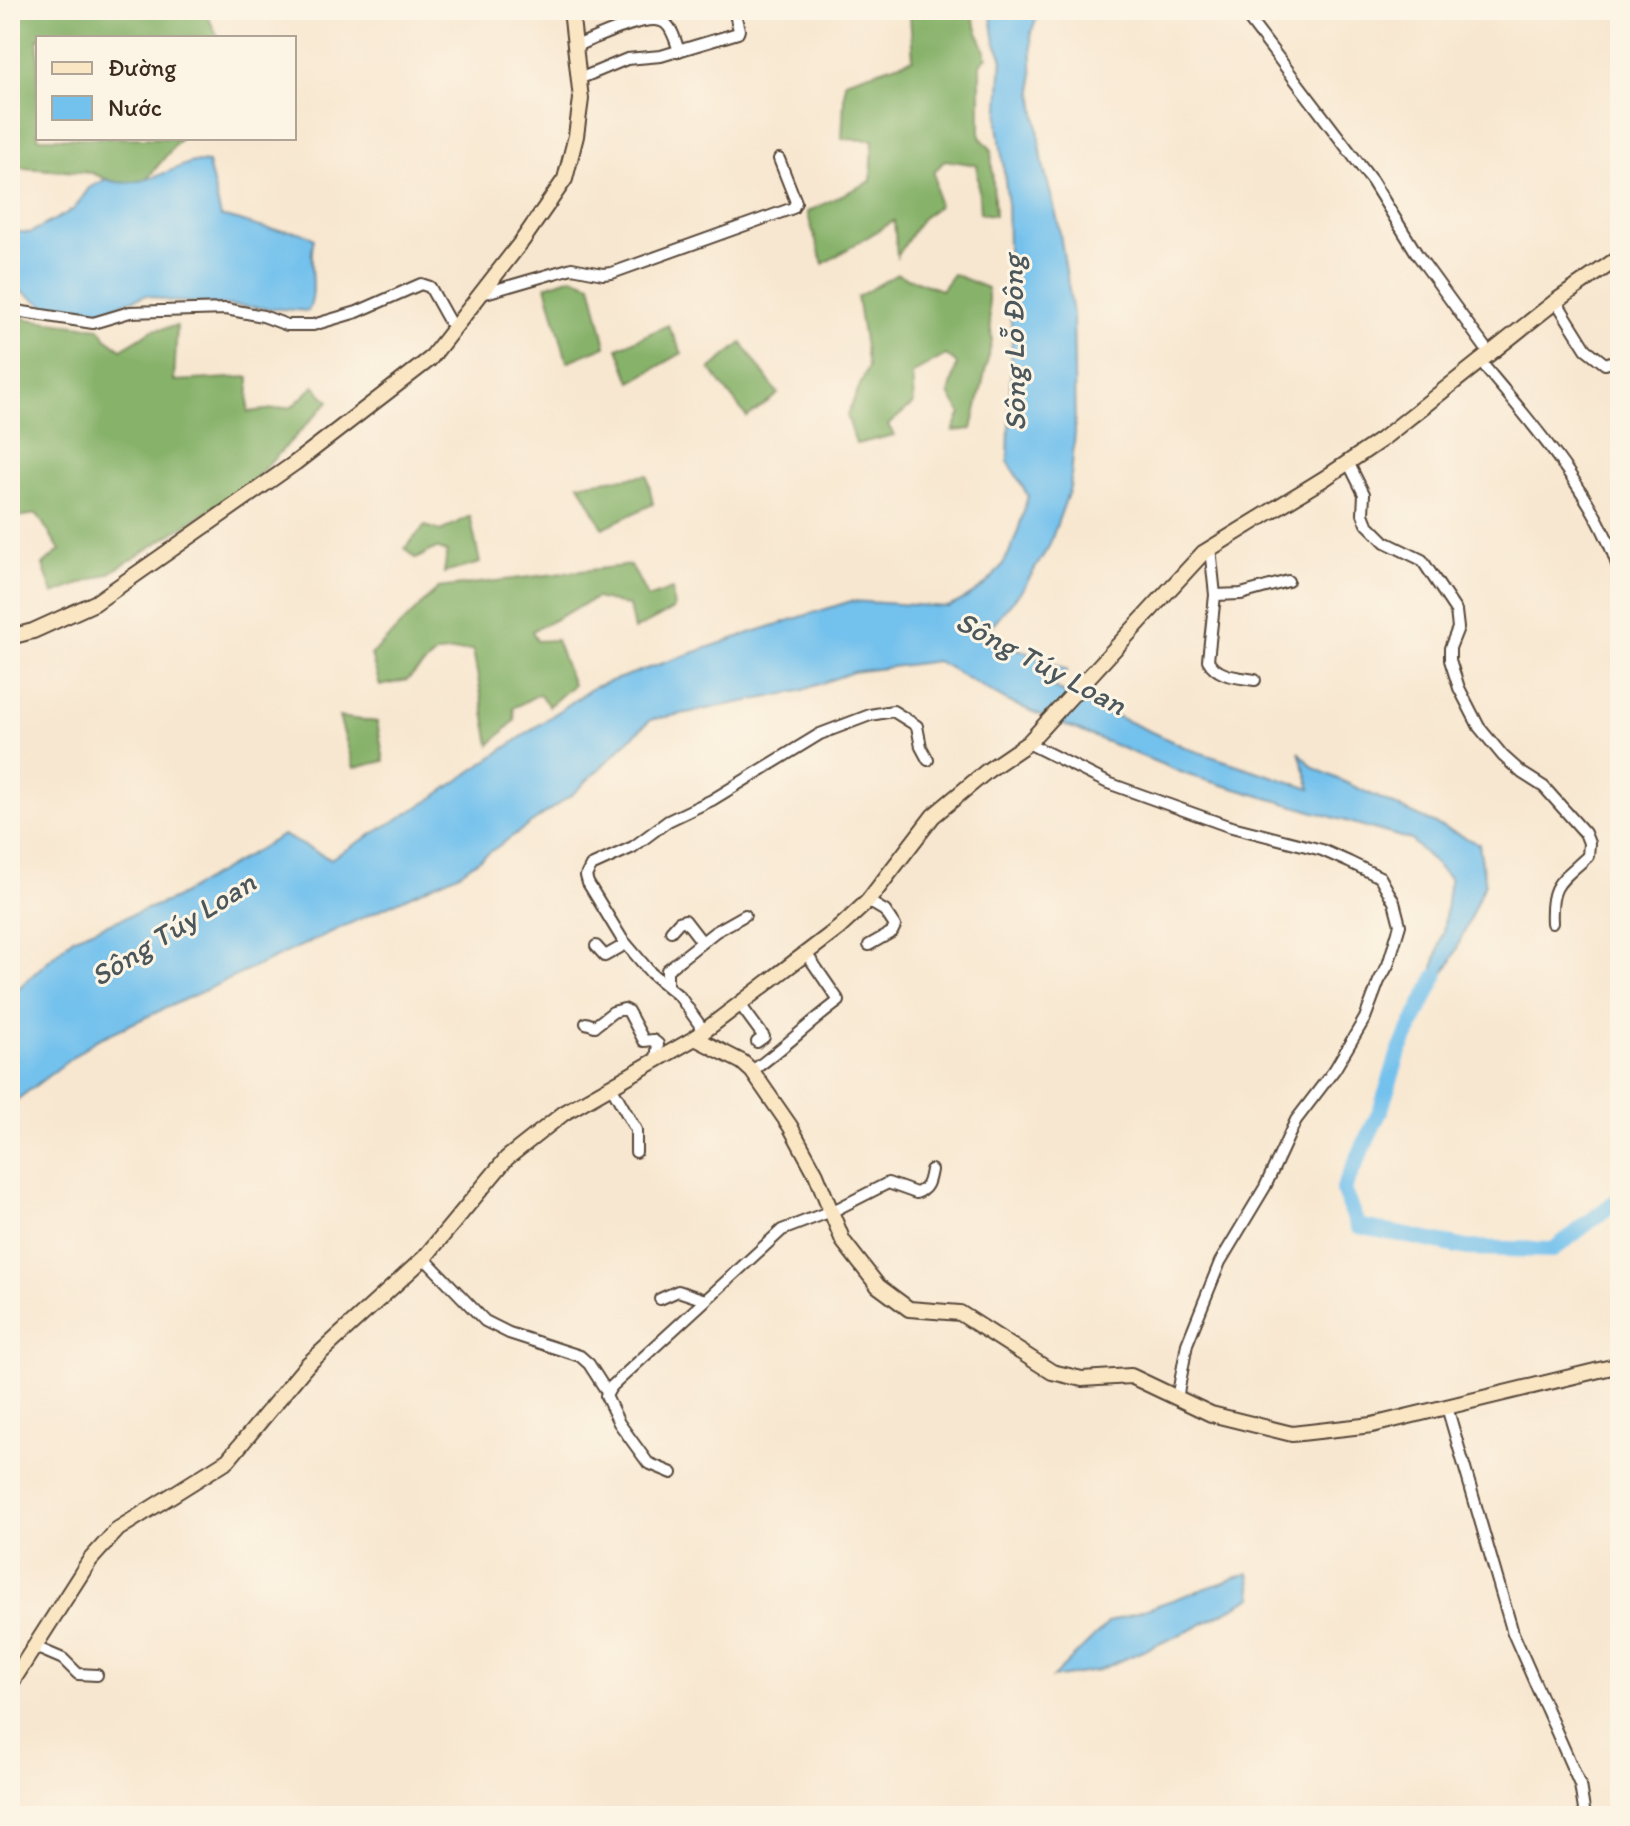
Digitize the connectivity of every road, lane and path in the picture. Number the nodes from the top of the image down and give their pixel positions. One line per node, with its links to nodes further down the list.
1 (571, 10): 4 (street)
2 (734, 10): 5 (street)
3 (1242, 10): 13 (street)
4 (576, 46): 5 (street); 6 (street)
5 (679, 51): 6 (street)
6 (579, 79): 9 (street)
7 (779, 159): 9 (street)
8 (1620, 257): 10 (street)
9 (482, 294): 12 (street)
10 (1556, 301): 13 (street); 14 (street)
11 (10, 310): 12 (street)
12 (454, 330): 20 (street)
13 (1484, 356): 15 (street); 17 (street)
14 (1620, 359)
15 (1348, 462): 16 (street); 26 (street)
16 (1210, 548): 19 (street); 22 (street)
17 (1620, 575)
18 (1288, 581): 19 (street)
19 (1215, 595): 21 (street)
20 (10, 637)
21 (1255, 680)
22 (1028, 743): 24 (street); 49 (street)
23 (928, 760): 29 (street)
24 (868, 901): 30 (street); 32 (street)
25 (745, 915): 28 (street)
26 (1552, 923)
27 (671, 931): 28 (street)
28 (702, 942): 33 (street)
29 (626, 944): 31 (street); 33 (street)
30 (869, 945)
31 (596, 946)
32 (806, 953): 34 (street); 39 (street)
33 (667, 985): 36 (street)
34 (739, 1003): 36 (street); 37 (street)
35 (586, 1023): 38 (street)
36 (699, 1035): 38 (street); 39 (street)
37 (757, 1042)
38 (656, 1059): 40 (street)
39 (752, 1071): 43 (street)
40 (611, 1086): 41 (street); 44 (street)
41 (636, 1152)
42 (931, 1170): 43 (street)
43 (830, 1210): 46 (street); 49 (street)
44 (424, 1258): 48 (street); 52 (street)
45 (660, 1299): 46 (street)
46 (705, 1300): 48 (street)
47 (1620, 1365): 50 (street)
48 (607, 1392): 51 (street)
49 (1177, 1399): 50 (street)
50 (1447, 1407): 55 (street)
51 (672, 1473)
52 (35, 1647): 53 (street); 54 (street)
53 (97, 1675)
54 (10, 1685)
55 (1585, 1816)

